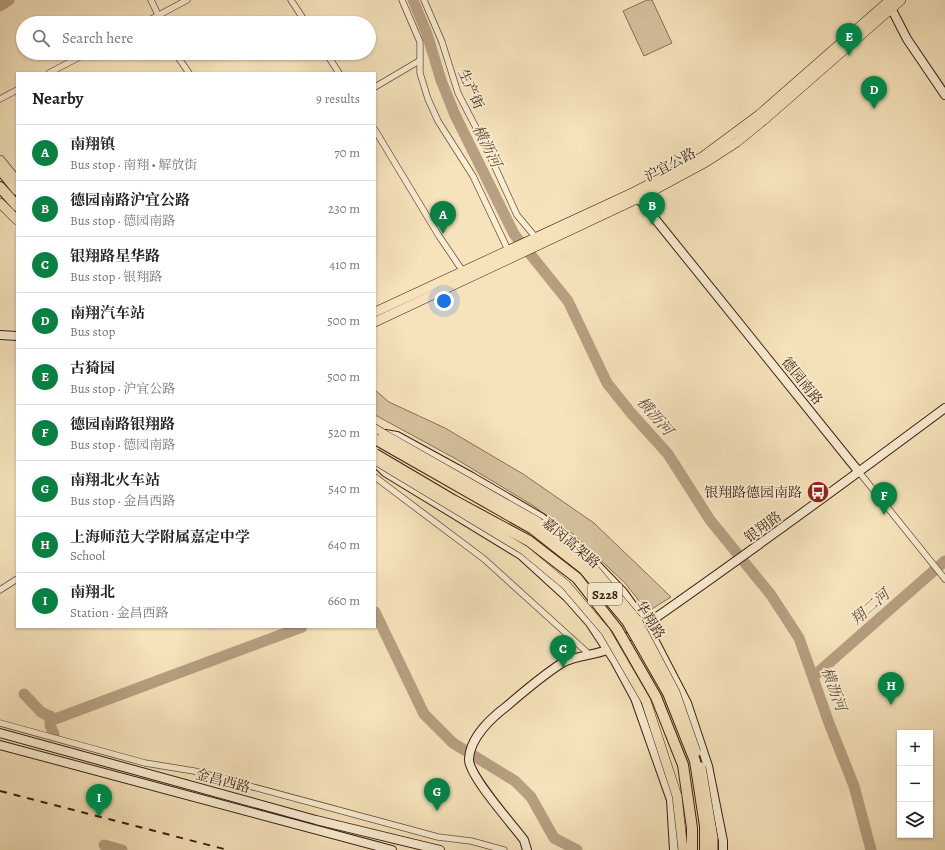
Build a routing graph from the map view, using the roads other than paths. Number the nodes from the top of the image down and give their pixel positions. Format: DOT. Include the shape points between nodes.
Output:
graph roads {
  1 [pos="151,0"];
  2 [pos="187,0"];
  3 [pos="291,0"];
  4 [pos="402,0"];
  5 [pos="424,0"];
  6 [pos="901,0"];
  7 [pos="889,3"];
  8 [pos="159,15"];
  9 [pos="301,16"];
  10 [pos="74,60"];
  11 [pos="181,60"];
  12 [pos="331,60"];
  13 [pos="419,60"];
  14 [pos="51,72"];
  15 [pos="188,72"];
  16 [pos="338,72"];
  17 [pos="376,86"];
  18 [pos="16,91"];
  19 [pos="945,95"];
  20 [pos="0,99"];
  21 [pos="376,132"];
  22 [pos="0,160"];
  23 [pos="0,169"];
  24 [pos="16,180"];
  25 [pos="0,187"];
  26 [pos="16,189"];
  27 [pos="636,195"];
  28 [pos="0,203"];
  29 [pos="16,205"];
  30 [pos="16,219"];
  31 [pos="535,242"];
  32 [pos="514,251"];
  33 [pos="465,275"];
  34 [pos="376,312"];
  35 [pos="376,321"];
  36 [pos="0,335"];
  37 [pos="16,336"];
  38 [pos="945,408"];
  39 [pos="378,434"];
  40 [pos="376,455"];
  41 [pos="376,462"];
  42 [pos="376,462"];
  43 [pos="859,472"];
  44 [pos="376,478"];
  45 [pos="945,579"];
  46 [pos="16,580"];
  47 [pos="0,590"];
  48 [pos="646,624"];
  49 [pos="608,650"];
  50 [pos="589,654"];
  51 [pos="0,723"];
  52 [pos="0,733"];
  53 [pos="0,745"];
  54 [pos="392,850"];
  55 [pos="440,850"];
  56 [pos="504,850"];
  57 [pos="527,850"];
  58 [pos="674,850"];
  59 [pos="683,850"];
  60 [pos="692,850"];
  61 [pos="705,850"];
  62 [pos="713,850"];
  63 [pos="723,850"];
  1 -- 8 [label="street"];
  2 -- 8 [label="street"];
  3 -- 9 [label="street"];
  4 -- 13 [label="street" via="420,42"];
  5 -- 31 [label="street, 生产街" via="442,42 458,93 517,215"];
  6 -- 7 [label="main road, 沪宜公路"];
  7 -- 19 [label="main road" via="906,39"];
  7 -- 27 [label="main road, 沪宜公路" via="737,142 706,162"];
  10 -- 14 [label="street"];
  11 -- 15 [label="street"];
  12 -- 16 [label="street"];
  13 -- 17 [label="street"];
  13 -- 32 [label="street" via="422,80 433,110"];
  18 -- 20 [label="street"];
  21 -- 33 [label="street"];
  22 -- 24 [label="main road"];
  23 -- 26 [label="highway"];
  25 -- 29 [label="highway"];
  27 -- 31 [label="main road, 沪宜公路"];
  27 -- 43 [label="main road, 德园南路"];
  28 -- 30 [label="main road"];
  31 -- 32 [label="main road, 沪宜公路"];
  32 -- 33 [label="main road, 沪宜公路"];
  33 -- 34 [label="main road, 沪宜公路"];
  33 -- 35 [label="main road, 沪宜公路"];
  36 -- 37 [label="main road"];
  38 -- 43 [label="main road, 银翔路"];
  39 -- 48 [label="main road" via="397,436 472,476 542,518 592,560 623,592"];
  39 -- 61 [label="highway, 嘉闵高架路 / S228, bridge" via="533,529 584,569 627,620 668,693 695,761 705,826"];
  39 -- 62 [label="main road, 华翔路, bridge" via="538,522 590,564 637,620 675,692 700,762 714,838"];
  40 -- 60 [label="highway, 嘉闵高架路 / S228, bridge" via="529,541 577,578 617,629 656,697 683,765 692,828"];
  41 -- 49 [label="main road" via="385,472 521,555 590,622"];
  42 -- 59 [label="main road, bridge" via="524,550 566,585 606,632 646,701 677,796"];
  43 -- 45 [label="street, 德园南路"];
  43 -- 48 [label="main road, 银翔路" via="732,566"];
  44 -- 50 [label="street" via="484,559"];
  46 -- 47 [label="street"];
  48 -- 49 [label="main road, 银翔路"];
  48 -- 63 [label="main road" via="687,703 708,766"];
  49 -- 50 [label="main road, 银翔路"];
  49 -- 58 [label="main road" via="635,698 663,778 670,800"];
  50 -- 57 [label="main road, 银翔路" via="563,663 506,706 485,725 469,758 470,766 477,778 524,840"];
  51 -- 56 [label="street" via="145,763 194,771 438,837 471,841"];
  52 -- 55 [label="main road, 金昌西路" via="316,820"];
  53 -- 54 [label="main road, 金昌西路"];
}
